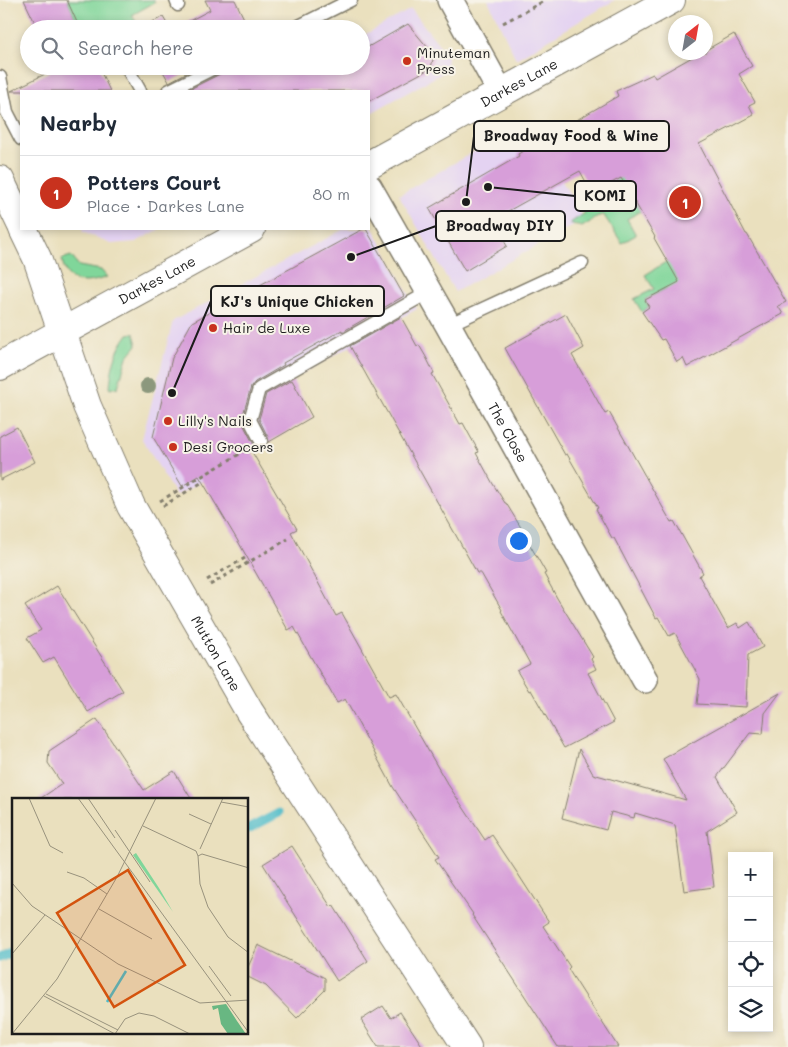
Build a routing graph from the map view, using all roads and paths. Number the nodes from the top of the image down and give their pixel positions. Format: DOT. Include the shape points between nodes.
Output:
graph roads {
  1 [pos="351,0"];
  2 [pos="450,0"];
  3 [pos="670,0"];
  4 [pos="544,1"];
  5 [pos="312,20"];
  6 [pos="503,23"];
  7 [pos="131,75"];
  8 [pos="200,75"];
  9 [pos="0,77"];
  10 [pos="139,90"];
  11 [pos="170,90"];
  12 [pos="501,93"];
  13 [pos="3,114"];
  14 [pos="20,138"];
  15 [pos="370,164"];
  16 [pos="0,180"];
  17 [pos="370,189"];
  18 [pos="20,218"];
  19 [pos="25,230"];
  20 [pos="249,230"];
  21 [pos="582,262"];
  22 [pos="429,292"];
  23 [pos="448,325"];
  24 [pos="62,333"];
  25 [pos="0,366"];
  26 [pos="261,441"];
  27 [pos="201,483"];
  28 [pos="160,502"];
  29 [pos="162,506"];
  30 [pos="288,538"];
  31 [pos="245,558"];
  32 [pos="207,580"];
  33 [pos="210,585"];
  34 [pos="645,680"];
  35 [pos="467,1047"];
  1 -- 5 [label="lane"];
  2 -- 12 [label="street"];
  3 -- 12 [label="main road, Darkes Lane"];
  4 -- 6 [label="path"];
  7 -- 10 [label="lane"];
  8 -- 11 [label="lane"];
  9 -- 13 [label="lane"];
  12 -- 15 [label="main road, Darkes Lane"];
  13 -- 14 [label="lane"];
  16 -- 18 [label="main road, Mutton Lane"];
  17 -- 22 [label="street, The Close"];
  19 -- 24 [label="main road, Mutton Lane"];
  20 -- 24 [label="main road, Darkes Lane"];
  21 -- 23 [label="lane"];
  22 -- 23 [label="street, The Close"];
  22 -- 26 [label="lane" via="259,388 250,420"];
  23 -- 34 [label="street, The Close"];
  24 -- 25 [label="main road, Darkes Lane"];
  24 -- 35 [label="main road, Mutton Lane" via="94,422 147,535 249,711"];
  26 -- 28 [label="path"];
  27 -- 29 [label="path"];
  30 -- 33 [label="path"];
  31 -- 32 [label="path"];
}
